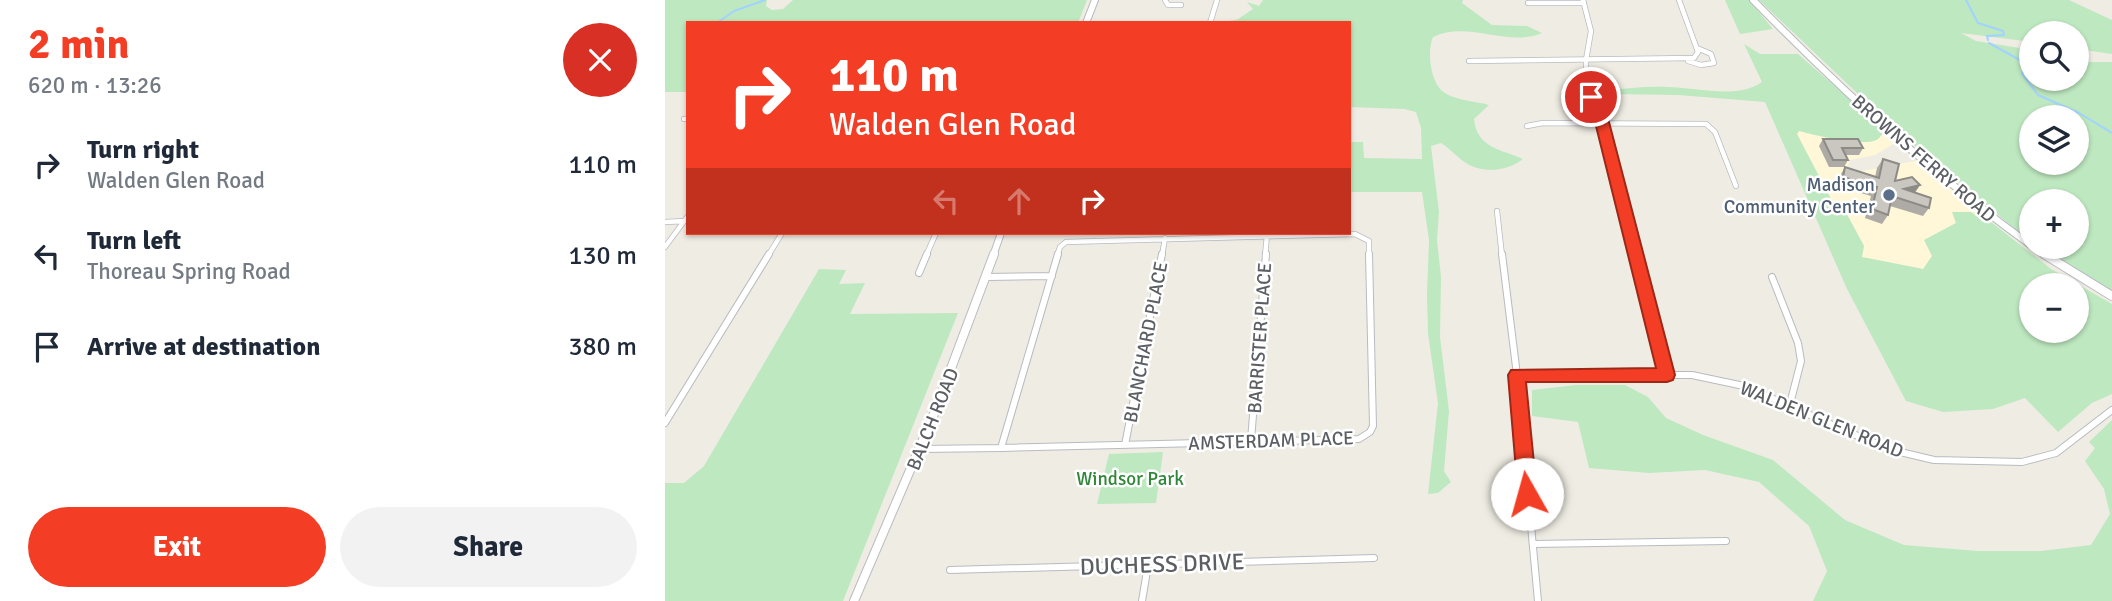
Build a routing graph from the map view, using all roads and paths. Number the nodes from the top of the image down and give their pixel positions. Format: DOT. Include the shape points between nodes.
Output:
graph roads {
  1 [pos="1095,0"];
  2 [pos="1165,0"];
  3 [pos="1217,0"];
  4 [pos="1679,0"];
  5 [pos="1752,0"];
  6 [pos="1584,1"];
  7 [pos="1528,3"];
  8 [pos="1181,5"];
  9 [pos="1087,21"];
  10 [pos="1211,21"];
  11 [pos="1697,48"];
  12 [pos="1586,60"];
  13 [pos="1685,60"];
  14 [pos="1469,61"];
  15 [pos="1602,122"];
  16 [pos="1527,127"];
  17 [pos="1736,186"];
  18 [pos="1497,211"];
  19 [pos="686,220"];
  20 [pos="665,222"];
  21 [pos="1351,234"];
  22 [pos="781,235"];
  23 [pos="935,235"];
  24 [pos="1000,235"];
  25 [pos="1310,235"];
  26 [pos="1266,236"];
  27 [pos="1165,238"];
  28 [pos="665,247"];
  29 [pos="919,273"];
  30 [pos="1052,276"];
  31 [pos="987,277"];
  32 [pos="1772,277"];
  33 [pos="2112,296"];
  34 [pos="1517,375"];
  35 [pos="1667,375"];
  36 [pos="1790,404"];
  37 [pos="2112,410"];
  38 [pos="665,423"];
  39 [pos="1251,440"];
  40 [pos="1125,445"];
  41 [pos="1001,448"];
  42 [pos="920,449"];
  43 [pos="1727,541"];
  44 [pos="1533,544"];
  45 [pos="1374,558"];
  46 [pos="1148,565"];
  47 [pos="950,570"];
  48 [pos="854,601"];
  49 [pos="1143,601"];
  50 [pos="1538,601"];
  1 -- 9 [label="street"];
  2 -- 8 [label="street" via="1168,5"];
  3 -- 10 [label="street"];
  4 -- 11 [label="street"];
  5 -- 33 [label="street, BROWNS FERRY ROAD" via="1861,106 1999,222 2073,275"];
  6 -- 7 [label="street"];
  6 -- 12 [label="street" via="1591,31"];
  11 -- 13 [label="street" via="1698,56"];
  11 -- 13 [label="street" via="1711,54 1714,63"];
  12 -- 13 [label="street"];
  12 -- 14 [label="street"];
  12 -- 15 [label="street" via="1586,86"];
  15 -- 16 [label="street"];
  15 -- 17 [label="street" via="1706,124 1715,132"];
  15 -- 35 [label="street"];
  18 -- 34 [label="street"];
  19 -- 20 [label="street"];
  19 -- 28 [label="street"];
  21 -- 39 [label="street, AMSTERDAM PLACE" via="1369,241 1373,426 1359,439"];
  22 -- 38 [label="street"];
  23 -- 29 [label="street"];
  24 -- 31 [label="street, BALCH ROAD"];
  25 -- 26 [label="street, AMSTERDAM PLACE"];
  26 -- 27 [label="street, AMSTERDAM PLACE"];
  26 -- 39 [label="street, BARRISTER PLACE"];
  27 -- 30 [label="street, AMSTERDAM PLACE" via="1069,241 1060,247"];
  27 -- 40 [label="street, BLANCHARD PLACE"];
  30 -- 31 [label="street"];
  30 -- 41 [label="street, AMSTERDAM PLACE"];
  31 -- 42 [label="street, BALCH ROAD"];
  32 -- 36 [label="street" via="1801,361"];
  34 -- 35 [label="street, WALDEN GLEN ROAD"];
  34 -- 44 [label="street"];
  35 -- 36 [label="street, WALDEN GLEN ROAD" via="1716,379"];
  36 -- 37 [label="street, WALDEN GLEN ROAD" via="1896,452 1975,462 2022,462 2056,453"];
  39 -- 40 [label="street, AMSTERDAM PLACE"];
  40 -- 41 [label="street, AMSTERDAM PLACE"];
  41 -- 42 [label="street, AMSTERDAM PLACE"];
  42 -- 48 [label="street, BALCH ROAD"];
  43 -- 44 [label="street"];
  44 -- 50 [label="street"];
  45 -- 46 [label="street, DUCHESS DRIVE"];
  46 -- 47 [label="street, DUCHESS DRIVE"];
  46 -- 49 [label="street"];
}
